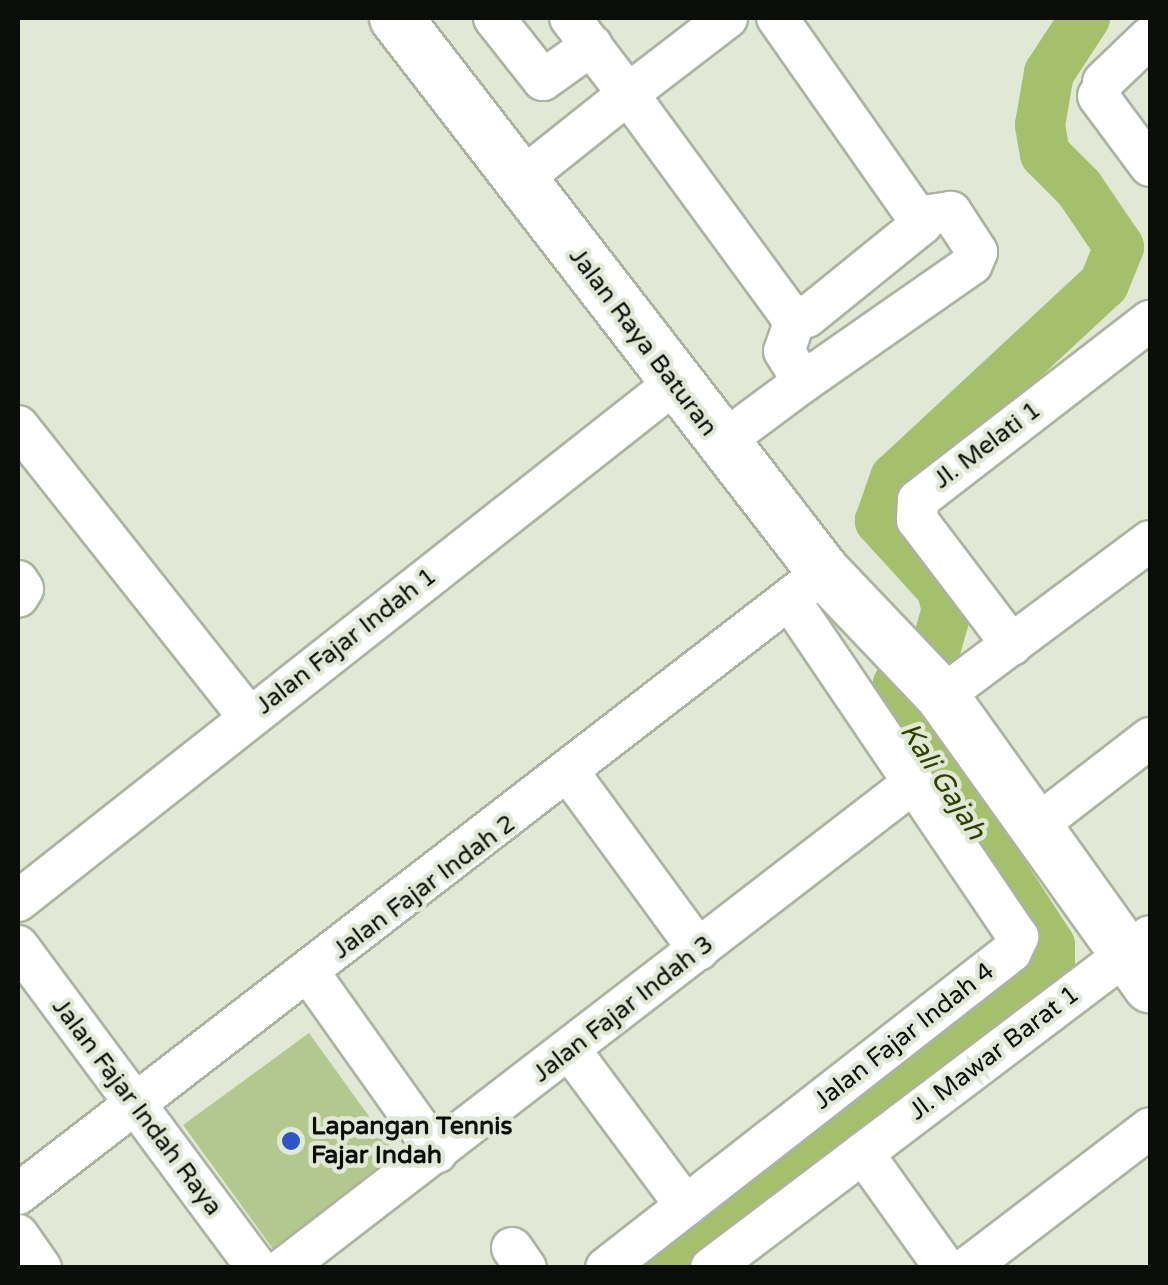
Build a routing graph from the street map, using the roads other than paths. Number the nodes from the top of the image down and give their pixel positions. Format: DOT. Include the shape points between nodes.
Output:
graph roads {
  1 [pos="396,18"];
  2 [pos="494,18"];
  3 [pos="727,18"];
  4 [pos="777,18"];
  5 [pos="581,31"];
  6 [pos="1150,37"];
  7 [pos="628,94"];
  8 [pos="1150,166"];
  9 [pos="519,180"];
  10 [pos="922,216"];
  11 [pos="796,317"];
  12 [pos="1150,321"];
  13 [pos="803,382"];
  14 [pos="675,383"];
  15 [pos="18,426"];
  16 [pos="721,443"];
  17 [pos="1150,542"];
  18 [pos="18,581"];
  19 [pos="808,587"];
  20 [pos="18,597"];
  21 [pos="1012,645"];
  22 [pos="926,677"];
  23 [pos="248,718"];
  24 [pos="1150,738"];
  25 [pos="570,774"];
  26 [pos="912,784"];
  27 [pos="1036,826"];
  28 [pos="18,901"];
  29 [pos="18,946"];
  30 [pos="699,950"];
  31 [pos="1142,958"];
  32 [pos="310,974"];
  33 [pos="570,1050"];
  34 [pos="135,1106"];
  35 [pos="1150,1128"];
  36 [pos="437,1152"];
  37 [pos="862,1153"];
  38 [pos="18,1194"];
  39 [pos="686,1206"];
  40 [pos="18,1235"];
  41 [pos="734,1261"];
  42 [pos="41,1268"];
  43 [pos="257,1268"];
  44 [pos="284,1268"];
  45 [pos="606,1268"];
  46 [pos="944,1268"];
  47 [pos="967,1268"];
  1 -- 9 [label="main road, Jalan Raya Baturan"];
  2 -- 5 [label="street" via="543,80"];
  3 -- 7 [label="street"];
  4 -- 10 [label="street"];
  5 -- 7 [label="street"];
  6 -- 8 [label="street" via="1100,89"];
  7 -- 9 [label="street"];
  7 -- 11 [label="street"];
  9 -- 14 [label="main road, Jalan Raya Baturan"];
  10 -- 11 [label="street" via="918,232 807,317"];
  10 -- 13 [label="street" via="951,212 976,258"];
  11 -- 13 [label="street" via="784,351"];
  12 -- 21 [label="street, Jl. Melati 1" via="918,500 917,520"];
  13 -- 16 [label="street"];
  14 -- 16 [label="main road, Jalan Raya Baturan"];
  14 -- 23 [label="street, Jalan Fajar Indah 1"];
  15 -- 23 [label="street"];
  16 -- 19 [label="main road, Jalan Raya Baturan"];
  17 -- 21 [label="street"];
  18 -- 20 [label="street" via="24,588"];
  19 -- 22 [label="main road, Jalan Raya Baturan"];
  19 -- 25 [label="street, Jalan Fajar Indah 2"];
  19 -- 26 [label="street, Jalan Fajar Indah 4"];
  21 -- 22 [label="street"];
  22 -- 27 [label="main road, Jalan Raya Baturan"];
  23 -- 28 [label="street, Jalan Fajar Indah 1"];
  24 -- 27 [label="street"];
  25 -- 30 [label="street"];
  25 -- 32 [label="street, Jalan Fajar Indah 2"];
  26 -- 30 [label="street, Jalan Fajar Indah 3"];
  26 -- 39 [label="street, Jalan Fajar Indah 4" via="1018,937 1011,952"];
  27 -- 31 [label="main road, Jalan Raya Baturan"];
  29 -- 34 [label="street, Jalan Fajar Indah Raya"];
  30 -- 33 [label="street, Jalan Fajar Indah 3"];
  31 -- 37 [label="street, Jl. Mawar Barat 1"];
  32 -- 34 [label="street, Jalan Fajar Indah 2"];
  32 -- 36 [label="street"];
  33 -- 36 [label="street, Jalan Fajar Indah 3"];
  33 -- 39 [label="street"];
  34 -- 38 [label="street, Jalan Fajar Indah 2"];
  34 -- 43 [label="street, Jalan Fajar Indah Raya"];
  35 -- 47 [label="street"];
  36 -- 44 [label="street, Jalan Fajar Indah 3"];
  37 -- 41 [label="street, Jl. Mawar Barat 1"];
  37 -- 46 [label="street"];
  39 -- 45 [label="street, Jalan Fajar Indah 4"];
  40 -- 42 [label="street"];
}
